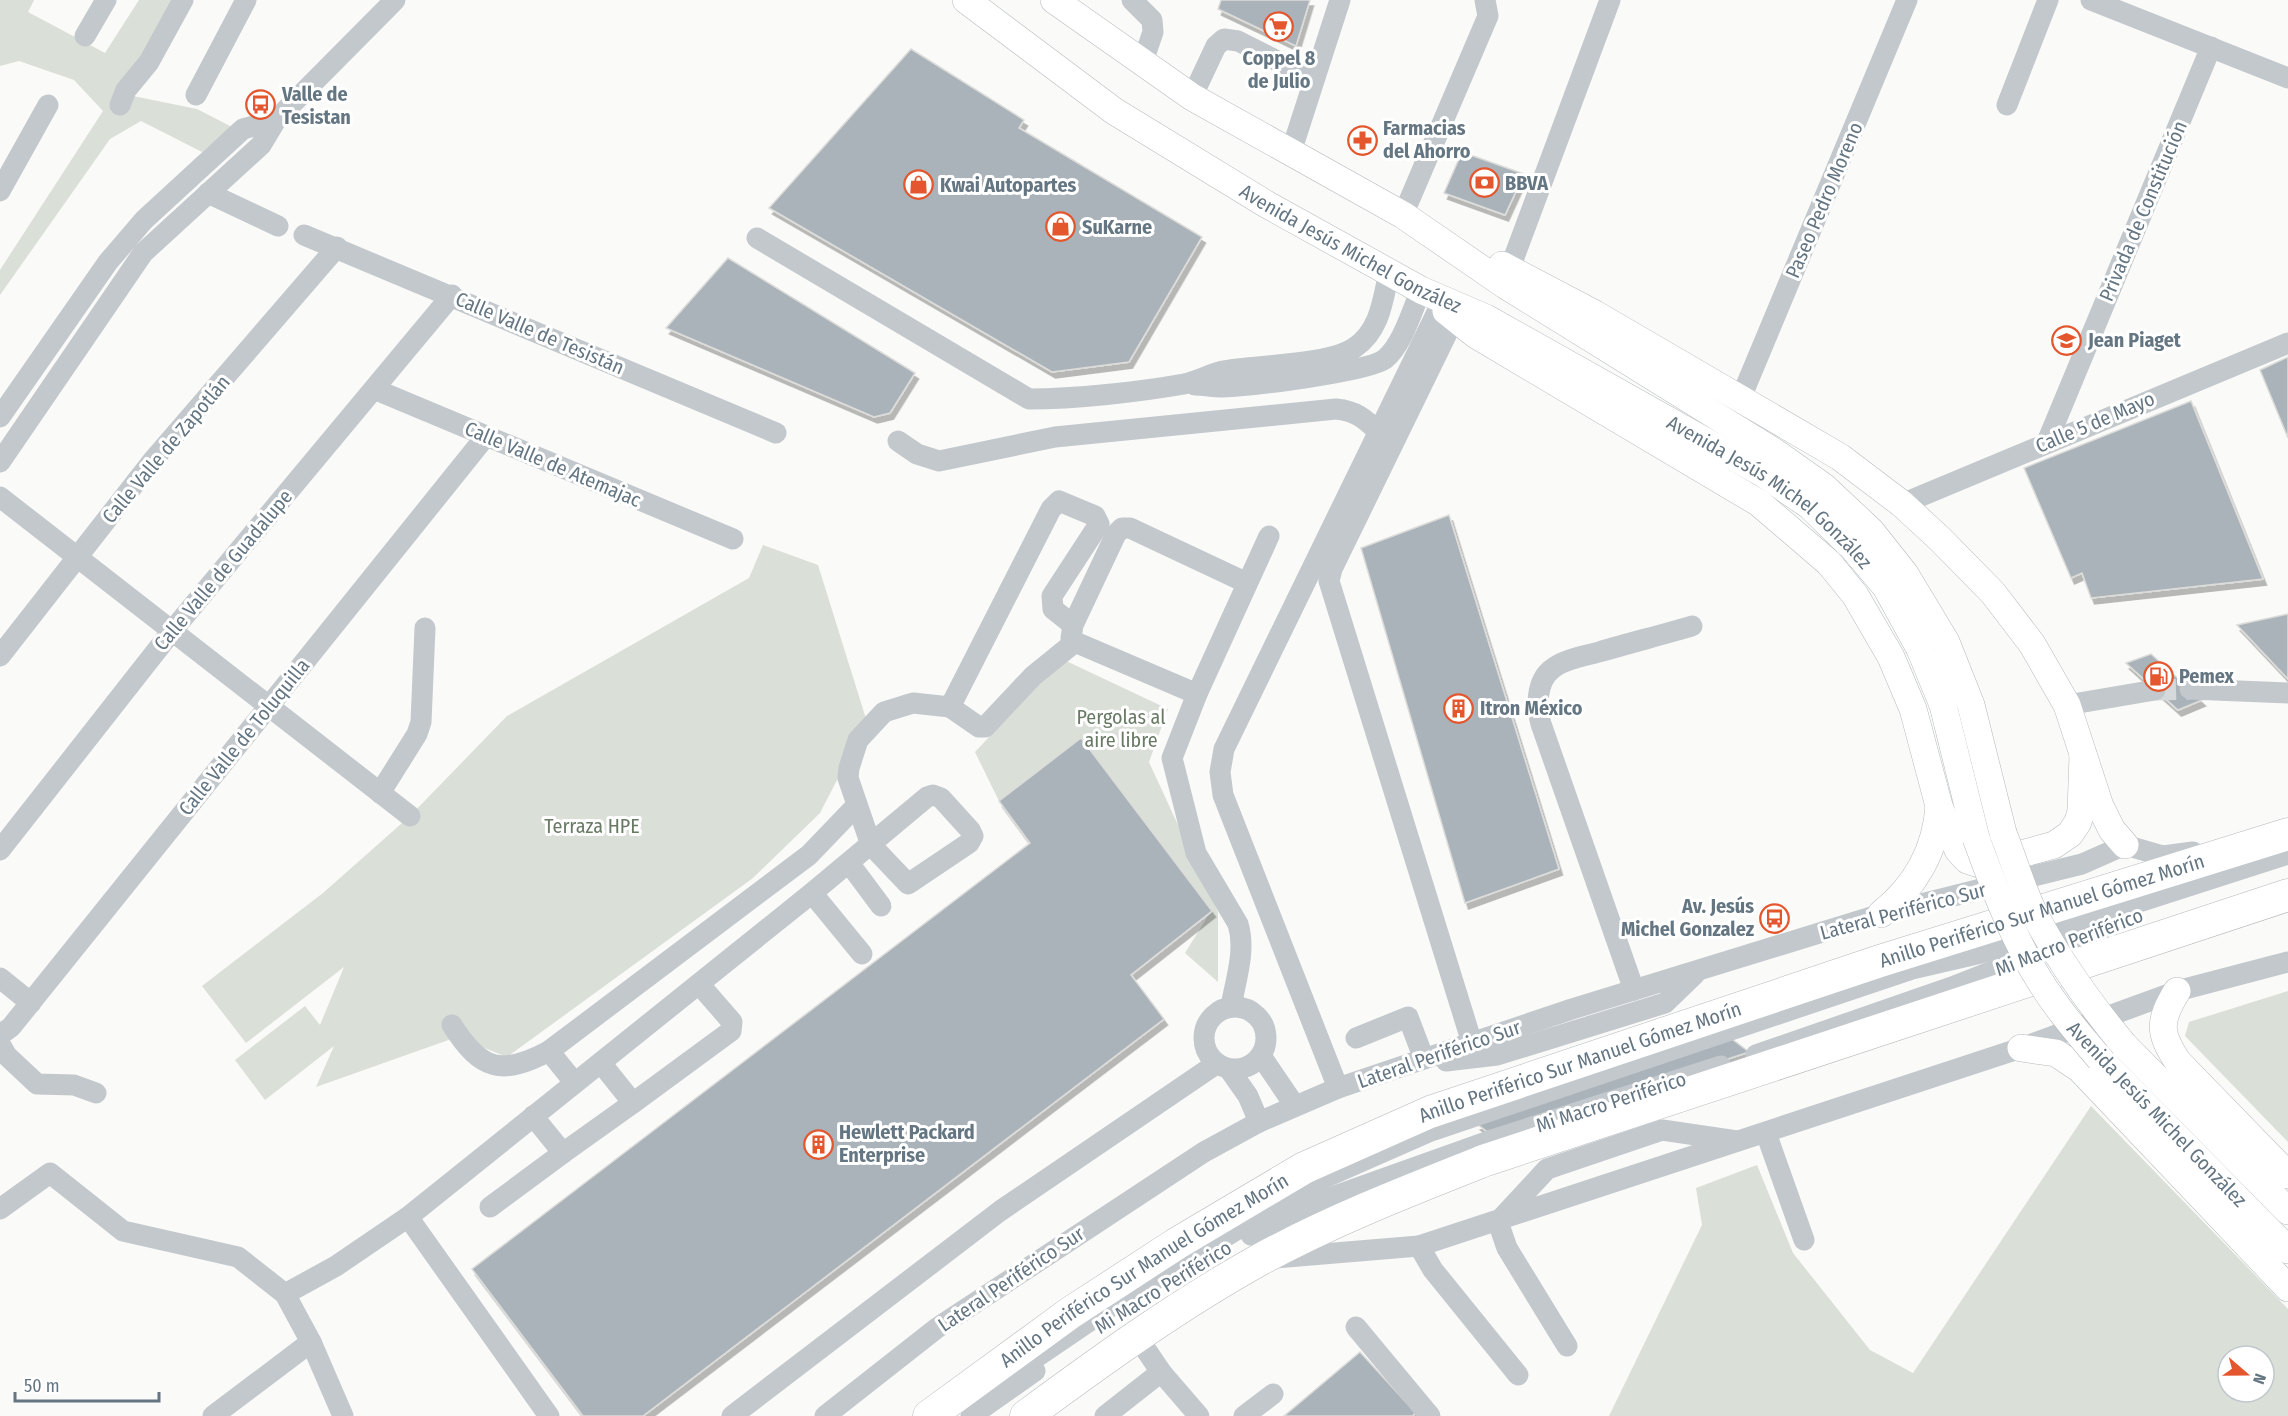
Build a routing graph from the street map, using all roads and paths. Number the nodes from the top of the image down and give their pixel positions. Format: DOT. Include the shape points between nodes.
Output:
graph roads {
  1 [pos="106,0"];
  2 [pos="183,0"];
  3 [pos="246,0"];
  4 [pos="394,0"];
  5 [pos="966,0"];
  6 [pos="1132,0"];
  7 [pos="1340,0"];
  8 [pos="1485,0"];
  9 [pos="1610,0"];
  10 [pos="1907,0"];
  11 [pos="2048,0"];
  12 [pos="2091,0"];
  13 [pos="1060,3"];
  14 [pos="86,36"];
  15 [pos="2211,47"];
  16 [pos="1142,64"];
  17 [pos="2288,78"];
  18 [pos="1313,79"];
  19 [pos="196,94"];
  20 [pos="1192,97"];
  21 [pos="48,105"];
  22 [pos="120,105"];
  23 [pos="2007,105"];
  24 [pos="276,120"];
  25 [pos="1291,152"];
  26 [pos="0,191"];
  27 [pos="208,193"];
  28 [pos="1402,215"];
  29 [pos="278,226"];
  30 [pos="304,235"];
  31 [pos="757,238"];
  32 [pos="1446,242"];
  33 [pos="337,247"];
  34 [pos="1510,268"];
  35 [pos="1389,272"];
  36 [pos="452,295"];
  37 [pos="1438,305"];
  38 [pos="2288,343"];
  39 [pos="1185,384"];
  40 [pos="374,389"];
  41 [pos="1740,400"];
  42 [pos="1,414"];
  43 [pos="776,433"];
  44 [pos="1380,433"];
  45 [pos="486,435"];
  46 [pos="898,441"];
  47 [pos="2047,442"];
  48 [pos="0,462"];
  49 [pos="0,497"];
  50 [pos="1902,504"];
  51 [pos="1269,536"];
  52 [pos="733,539"];
  53 [pos="78,558"];
  54 [pos="1247,583"];
  55 [pos="1692,626"];
  56 [pos="425,628"];
  57 [pos="172,631"];
  58 [pos="1074,633"];
  59 [pos="0,656"];
  60 [pos="2190,689"];
  61 [pos="2155,690"];
  62 [pos="2288,693"];
  63 [pos="1197,694"];
  64 [pos="2067,705"];
  65 [pos="268,706"];
  66 [pos="950,707"];
  67 [pos="2083,755"];
  68 [pos="380,793"];
  69 [pos="857,804"];
  70 [pos="1939,806"];
  71 [pos="410,816"];
  72 [pos="2288,834"];
  73 [pos="872,844"];
  74 [pos="2125,845"];
  75 [pos="2256,845"];
  76 [pos="0,850"];
  77 [pos="2288,854"];
  78 [pos="849,863"];
  79 [pos="2288,866"];
  80 [pos="812,893"];
  81 [pos="2288,895"];
  82 [pos="880,906"];
  83 [pos="1881,914"];
  84 [pos="862,954"];
  85 [pos="2288,962"];
  86 [pos="1700,970"];
  87 [pos="0,978"];
  88 [pos="699,984"];
  89 [pos="1634,990"];
  90 [pos="2177,991"];
  91 [pos="31,1003"];
  92 [pos="1231,1006"];
  93 [pos="452,1025"];
  94 [pos="0,1035"];
  95 [pos="1356,1038"];
  96 [pos="1472,1043"];
  97 [pos="0,1044"];
  98 [pos="2021,1048"];
  99 [pos="549,1051"];
  100 [pos="1261,1056"];
  101 [pos="1424,1059"];
  102 [pos="601,1063"];
  103 [pos="1223,1066"];
  104 [pos="1401,1067"];
  105 [pos="574,1082"];
  106 [pos="1338,1088"];
  107 [pos="96,1094"];
  108 [pos="633,1102"];
  109 [pos="1295,1106"];
  110 [pos="533,1116"];
  111 [pos="1259,1122"];
  112 [pos="1766,1133"];
  113 [pos="1741,1141"];
  114 [pos="563,1153"];
  115 [pos="2288,1175"];
  116 [pos="490,1207"];
  117 [pos="0,1209"];
  118 [pos="2288,1211"];
  119 [pos="408,1217"];
  120 [pos="1498,1222"];
  121 [pos="1804,1240"];
  122 [pos="1419,1246"];
  123 [pos="2288,1250"];
  124 [pos="1262,1259"];
  125 [pos="2288,1288"];
  126 [pos="285,1294"];
  127 [pos="1356,1327"];
  128 [pos="1136,1335"];
  129 [pos="311,1342"];
  130 [pos="1567,1346"];
  131 [pos="1161,1372"];
  132 [pos="1518,1375"];
  133 [pos="1273,1394"];
  134 [pos="1116,1413"];
  135 [pos="213,1416"];
  136 [pos="343,1416"];
  137 [pos="549,1416"];
  138 [pos="732,1416"];
  139 [pos="825,1416"];
  140 [pos="929,1416"];
  141 [pos="952,1416"];
  142 [pos="971,1416"];
  143 [pos="1026,1416"];
  144 [pos="1199,1416"];
  145 [pos="1244,1416"];
  146 [pos="1430,1416"];
  1 -- 14 [label="street"];
  2 -- 22 [label="street"];
  3 -- 19 [label="street"];
  4 -- 24 [label="street"];
  5 -- 35 [label="main road, Avenida Jesús Michel González" via="1114,111 1266,204"];
  6 -- 16 [label="street" via="1152,20 1153,32"];
  7 -- 18 [label="street"];
  8 -- 28 [label="street" via="1488,16"];
  9 -- 34 [label="street"];
  10 -- 41 [label="street, Paseo Pedro Moreno"];
  11 -- 23 [label="street"];
  12 -- 15 [label="street"];
  13 -- 16 [label="main road, Avenida Jesús Michel González"];
  15 -- 17 [label="street"];
  15 -- 47 [label="street, Privada de Constitución"];
  16 -- 20 [label="main road, Avenida Jesús Michel González"];
  18 -- 20 [label="street" via="1238,41 1224,39 1216,46"];
  18 -- 25 [label="street"];
  20 -- 25 [label="main road, Avenida Jesús Michel González"];
  21 -- 26 [label="street"];
  24 -- 27 [label="street" via="261,145"];
  24 -- 42 [label="street" via="243,129 144,220 95,281"];
  25 -- 28 [label="main road, Avenida Jesús Michel González"];
  27 -- 29 [label="street"];
  27 -- 48 [label="street" via="143,253"];
  28 -- 32 [label="main road, Avenida Jesús Michel González"];
  30 -- 33 [label="street, Calle Valle de Tesistán"];
  31 -- 39 [label="street" via="1029,399"];
  32 -- 34 [label="main road"];
  32 -- 118 [label="main road, Avenida Jesús Michel González, bridge" via="1505,285 1776,453 1824,487 1871,531 1905,574 1946,642 1971,705 2003,833 2032,909 2061,960 2124,1045"];
  33 -- 36 [label="street, Calle Valle de Tesistán"];
  33 -- 53 [label="street, Calle Valle de Zapotlán" via="154,459"];
  34 -- 41 [label="main road"];
  35 -- 37 [label="main road, Avenida Jesús Michel González"];
  35 -- 39 [label="street" via="1373,330 1353,349 1313,360 1222,371"];
  36 -- 40 [label="street, Calle Valle de Guadalupe"];
  36 -- 43 [label="street, Calle Valle de Tesistán"];
  37 -- 39 [label="street" via="1385,358 1374,364 1309,377 1221,387"];
  37 -- 44 [label="street"];
  37 -- 70 [label="main road" via="1476,335 1759,503 1829,563 1855,595 1891,657 1914,709"];
  37 -- 96 [label="street" via="1329,581"];
  37 -- 123 [label="main road, Avenida Jesús Michel González, bridge" via="1486,318 1762,473 1810,506 1853,548 1886,587 1920,649 1943,705 1976,838 2002,910 2031,967 2065,1018 2100,1059"];
  38 -- 47 [label="street, Calle 5 de Mayo"];
  40 -- 45 [label="street, Calle Valle de Atemajac"];
  40 -- 57 [label="street, Calle Valle de Guadalupe"];
  41 -- 50 [label="main road" via="1840,457"];
  44 -- 46 [label="street" via="1362,415 1335,409 1055,437 939,461 917,454"];
  44 -- 106 [label="street" via="1224,749 1220,772 1223,795"];
  45 -- 52 [label="street, Calle Valle de Atemajac"];
  45 -- 65 [label="street, Calle Valle de Toluquilla"];
  47 -- 50 [label="street, Calle 5 de Mayo"];
  49 -- 53 [label="street"];
  50 -- 64 [label="main road" via="1993,593 2032,644"];
  51 -- 54 [label="street"];
  53 -- 57 [label="street"];
  53 -- 59 [label="street, Calle Valle de Zapotlán"];
  54 -- 58 [label="street" via="1130,528 1122,528"];
  54 -- 63 [label="street"];
  55 -- 89 [label="street" via="1552,669 1543,679 1537,711"];
  56 -- 68 [label="street" via="417,734"];
  57 -- 65 [label="street"];
  57 -- 76 [label="street, Calle Valle de Guadalupe"];
  58 -- 63 [label="street"];
  58 -- 66 [label="street" via="985,727"];
  58 -- 66 [label="street" via="1053,609 1052,596 1100,524 1095,516 1059,501 1051,508"];
  60 -- 62 [label="street"];
  61 -- 64 [label="street"];
  63 -- 92 [label="street" via="1176,745 1173,765 1196,853 1241,934"];
  64 -- 67 [label="main road"];
  65 -- 68 [label="street"];
  65 -- 91 [label="street, Calle Valle de Toluquilla"];
  66 -- 69 [label="street" via="913,703 898,706 870,725 858,740 849,768 848,778"];
  67 -- 70 [label="main road" via="2078,822 2070,834 2054,845 1982,865 1967,860 1958,850"];
  67 -- 74 [label="main road" via="2100,806"];
  68 -- 71 [label="street"];
  69 -- 73 [label="street"];
  69 -- 99 [label="street" via="809,855"];
  70 -- 83 [label="main road" via="1937,827 1917,876 1900,899"];
  72 -- 75 [label="highway, Anillo Periférico Sur Manuel Gómez Morín"];
  73 -- 73 [label="street" via="933,795 941,798 973,836 969,843 910,885"];
  73 -- 78 [label="street"];
  74 -- 75 [label="street" via="2163,856"];
  74 -- 83 [label="street, Lateral Periférico Sur" via="2082,864"];
  75 -- 140 [label="highway, Anillo Periférico Sur Manuel Gómez Morín" via="1880,961 1430,1112 1304,1168 1176,1244 1070,1313"];
  77 -- 141 [label="street, Mi Macro Periférico" via="1981,953 1912,969 1431,1131 1315,1182 1113,1305"];
  78 -- 80 [label="street"];
  78 -- 82 [label="street"];
  79 -- 142 [label="street, Mi Macro Periférico" via="2132,916 1918,999 1324,1200 1229,1245 1116,1313"];
  80 -- 84 [label="street"];
  80 -- 88 [label="street"];
  81 -- 124 [label="highway" via="1486,1160 1384,1201"];
  83 -- 86 [label="street, Lateral Periférico Sur"];
  85 -- 90 [label="street"];
  86 -- 89 [label="street, Lateral Periférico Sur"];
  86 -- 104 [label="street" via="1665,1003 1497,1055"];
  87 -- 91 [label="street"];
  88 -- 102 [label="street"];
  88 -- 108 [label="street" via="732,1022 731,1031"];
  89 -- 96 [label="street, Lateral Periférico Sur"];
  90 -- 98 [label="street"];
  90 -- 115 [label="main road" via="2163,1015 2164,1041 2178,1062"];
  91 -- 94 [label="street, Calle Valle de Toluquilla"];
  92 -- 100 [label="street" via="1245,1007 1264,1024 1266,1041"];
  92 -- 103 [label="street" via="1216,1011 1204,1030 1204,1045"];
  93 -- 99 [label="street" via="465,1046 487,1062 506,1068 523,1065"];
  95 -- 101 [label="street" via="1408,1017"];
  96 -- 101 [label="street, Lateral Periférico Sur"];
  97 -- 107 [label="street" via="7,1056 37,1084 74,1085"];
  98 -- 112 [label="street"];
  98 -- 125 [label="main road" via="2056,1053 2080,1069"];
  99 -- 105 [label="street"];
  100 -- 103 [label="street" via="1248,1067"];
  100 -- 109 [label="street"];
  101 -- 104 [label="street, Lateral Periférico Sur"];
  102 -- 105 [label="street"];
  102 -- 108 [label="street"];
  103 -- 111 [label="street" via="1248,1096"];
  103 -- 138 [label="street" via="1000,1211"];
  104 -- 106 [label="street, Lateral Periférico Sur"];
  105 -- 110 [label="street"];
  106 -- 109 [label="street, Lateral Periférico Sur"];
  108 -- 114 [label="street"];
  109 -- 111 [label="street, Lateral Periférico Sur"];
  110 -- 114 [label="street"];
  110 -- 119 [label="street"];
  111 -- 139 [label="street, Lateral Periférico Sur" via="1204,1152 937,1328"];
  112 -- 113 [label="street"];
  112 -- 121 [label="street"];
  113 -- 120 [label="street"];
  113 -- 120 [label="street" via="1662,1130 1641,1137 1547,1169"];
  114 -- 116 [label="street"];
  117 -- 126 [label="street" via="50,1173 123,1231 238,1257"];
  119 -- 126 [label="street" via="336,1266"];
  119 -- 137 [label="street"];
  120 -- 122 [label="street"];
  120 -- 130 [label="street" via="1507,1248"];
  122 -- 124 [label="street"];
  122 -- 132 [label="street" via="1433,1270"];
  124 -- 128 [label="highway"];
  126 -- 129 [label="street"];
  127 -- 146 [label="street"];
  128 -- 131 [label="street"];
  128 -- 143 [label="highway"];
  129 -- 135 [label="street"];
  129 -- 136 [label="street"];
  131 -- 134 [label="street"];
  131 -- 144 [label="street"];
  133 -- 145 [label="street"];
}
